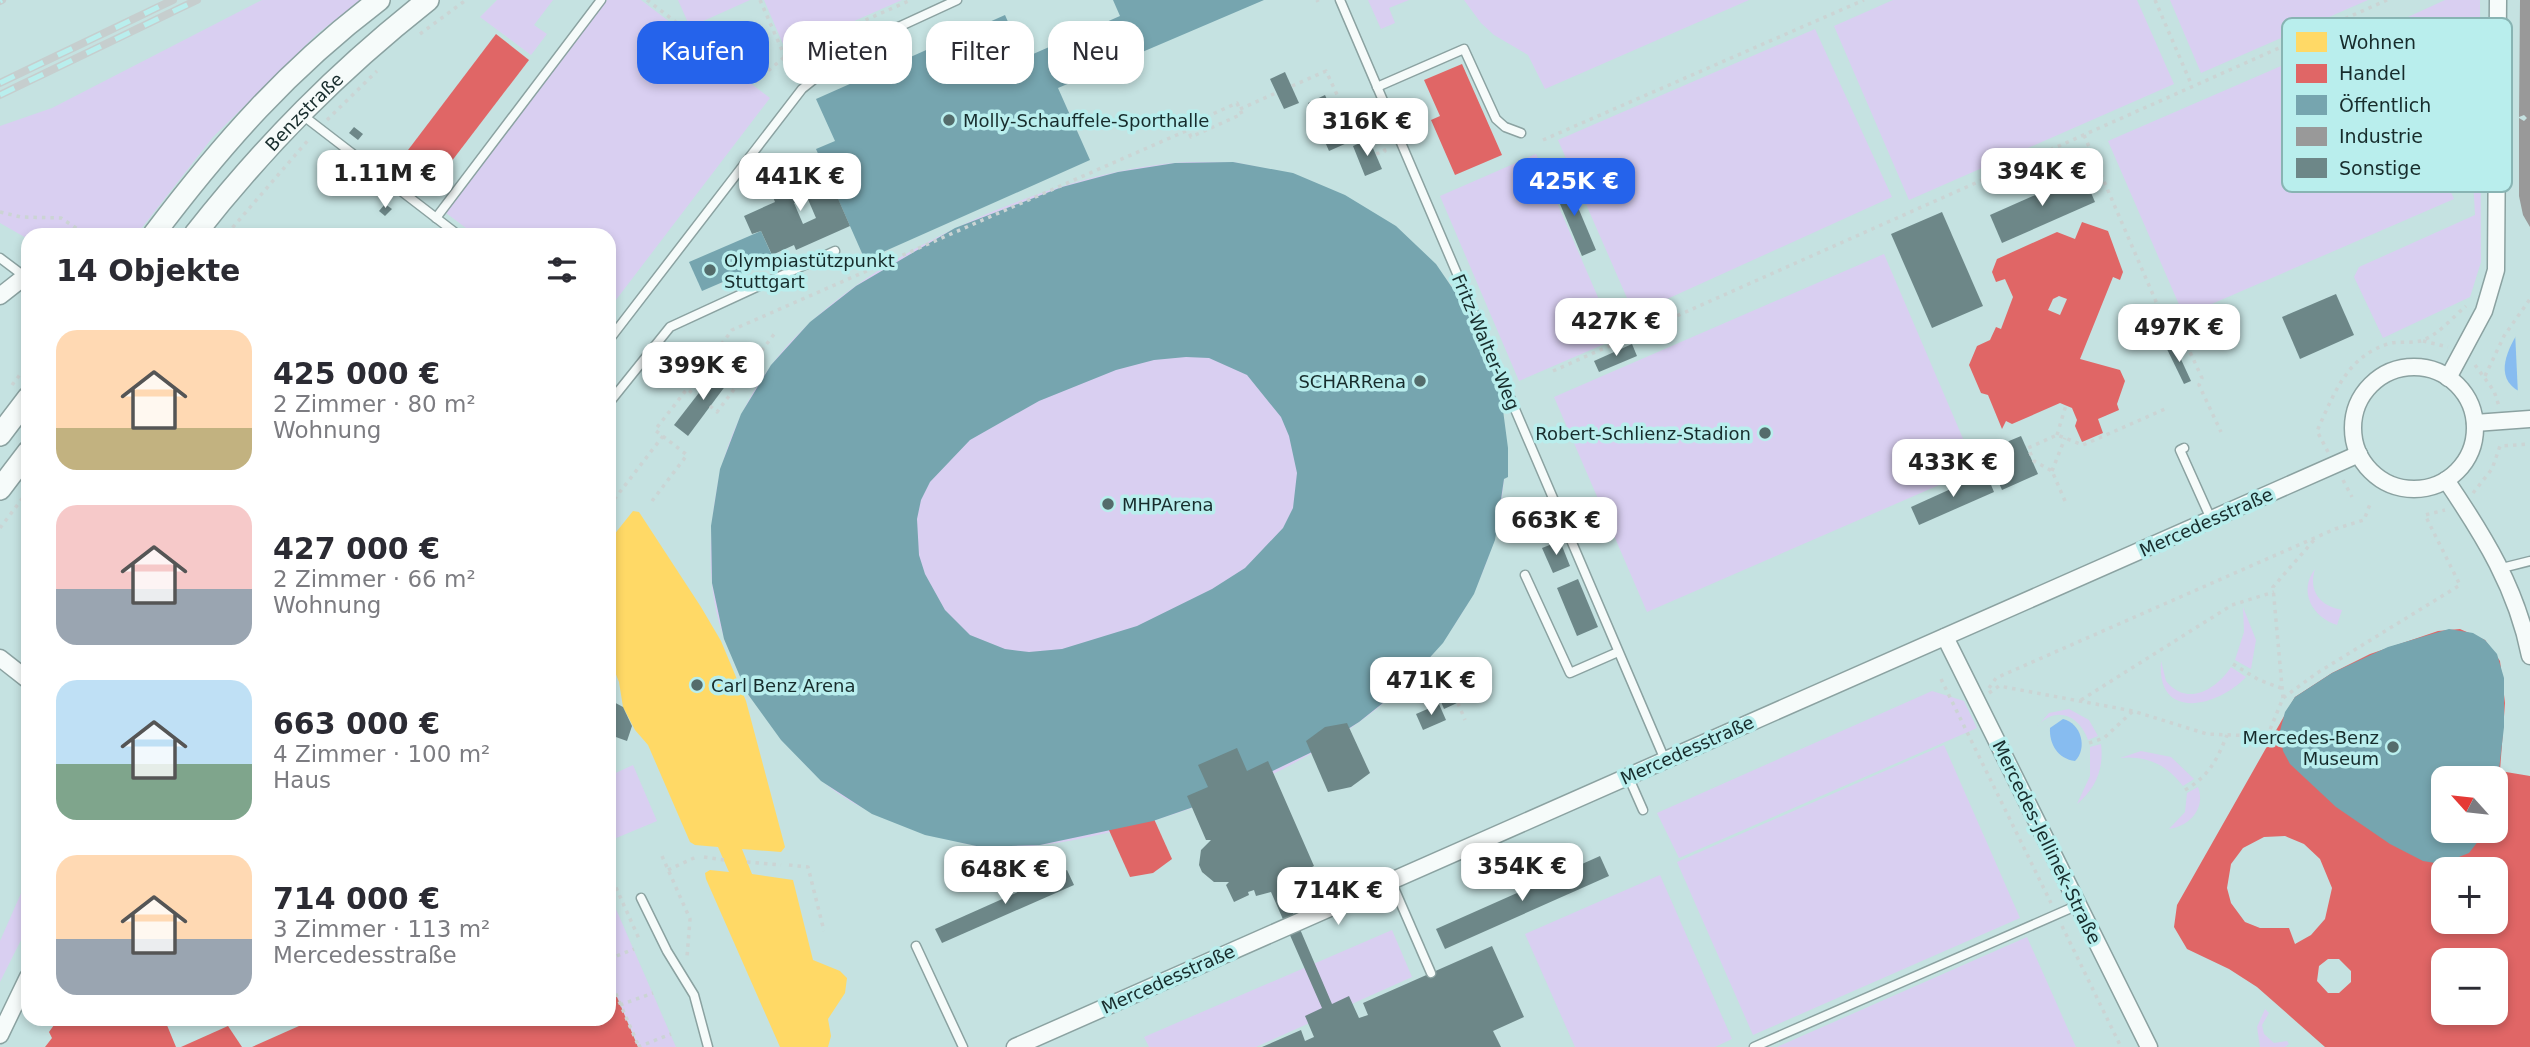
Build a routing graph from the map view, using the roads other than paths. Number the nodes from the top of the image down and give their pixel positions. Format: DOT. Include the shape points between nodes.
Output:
graph roads {
  1 [pos="379,0"];
  2 [pos="428,0"];
  3 [pos="601,0"];
  4 [pos="957,0"];
  5 [pos="1340,0"];
  6 [pos="2498,0"];
  7 [pos="2498,18"];
  8 [pos="1377,87"];
  9 [pos="299,112"];
  10 [pos="1521,133"];
  11 [pos="2497,192"];
  12 [pos="436,218"];
  13 [pos="158,228"];
  14 [pos="200,228"];
  15 [pos="449,228"];
  16 [pos="835,251"];
  17 [pos="0,258"];
  18 [pos="21,272"];
  19 [pos="21,279"];
  20 [pos="0,296"];
  21 [pos="616,331"];
  22 [pos="2448,378"];
  23 [pos="616,394"];
  24 [pos="21,407"];
  25 [pos="2530,419"];
  26 [pos="2474,423"];
  27 [pos="0,435"];
  28 [pos="2184,448"];
  29 [pos="2359,454"];
  30 [pos="21,461"];
  31 [pos="2446,480"];
  32 [pos="0,489"];
  33 [pos="2211,519"];
  34 [pos="2530,561"];
  35 [pos="2502,568"];
  36 [pos="1525,575"];
  37 [pos="1945,636"];
  38 [pos="1618,652"];
  39 [pos="2530,656"];
  40 [pos="0,658"];
  41 [pos="21,674"];
  42 [pos="1665,760"];
  43 [pos="1628,776"];
  44 [pos="1643,810"];
  45 [pos="1391,881"];
  46 [pos="641,898"];
  47 [pos="2078,905"];
  48 [pos="916,946"];
  49 [pos="1431,973"];
  50 [pos="21,992"];
  51 [pos="0,1035"];
  52 [pos="708,1047"];
  53 [pos="962,1047"];
  54 [pos="1015,1047"];
  55 [pos="1754,1047"];
  56 [pos="2149,1047"];
  1 -- 13 [label="main road, Benzstraße" via="248,116"];
  2 -- 9 [label="main road, Benzstraße"];
  3 -- 12 [label="lane"];
  4 -- 21 [label="lane" via="853,48 802,89"];
  5 -- 8 [label="lane, Fritz-Walter-Weg"];
  6 -- 7 [label="street"];
  8 -- 10 [label="lane" via="1464,49 1496,119"];
  8 -- 38 [label="lane, Fritz-Walter-Weg"];
  9 -- 12 [label="lane"];
  9 -- 14 [label="main road, Benzstraße"];
  11 -- 22 [label="street" via="2496,270 2484,311"];
  12 -- 15 [label="lane"];
  16 -- 23 [label="lane" via="670,327"];
  17 -- 18 [label="lane"];
  19 -- 20 [label="street"];
  22 -- 26 [label="street" via="2467,397"];
  22 -- 29 [label="street" via="2419,368 2398,370 2379,379 2364,394 2356,413"];
  24 -- 27 [label="main road"];
  25 -- 26 [label="street"];
  26 -- 31 [label="street" via="2471,449 2457,472"];
  28 -- 33 [label="lane" via="2180,450"];
  29 -- 31 [label="street" via="2370,471 2396,486 2417,489"];
  29 -- 33 [label="street, Mercedesstraße"];
  30 -- 32 [label="main road"];
  31 -- 35 [label="street"];
  33 -- 37 [label="street, Mercedesstraße"];
  34 -- 35 [label="lane"];
  35 -- 39 [label="street"];
  36 -- 38 [label="lane" via="1570,673"];
  37 -- 42 [label="street, Mercedesstraße"];
  37 -- 47 [label="street, Mercedes-Jellinek-Straße"];
  38 -- 42 [label="lane, Fritz-Walter-Weg"];
  40 -- 41 [label="street"];
  42 -- 43 [label="street, Mercedesstraße"];
  43 -- 44 [label="lane"];
  43 -- 45 [label="street, Mercedesstraße"];
  45 -- 49 [label="lane"];
  45 -- 54 [label="street, Mercedesstraße"];
  46 -- 52 [label="lane" via="697,1004"];
  47 -- 55 [label="lane"];
  47 -- 56 [label="street, Mercedes-Jellinek-Straße"];
  48 -- 53 [label="lane"];
  50 -- 51 [label="street"];
}
